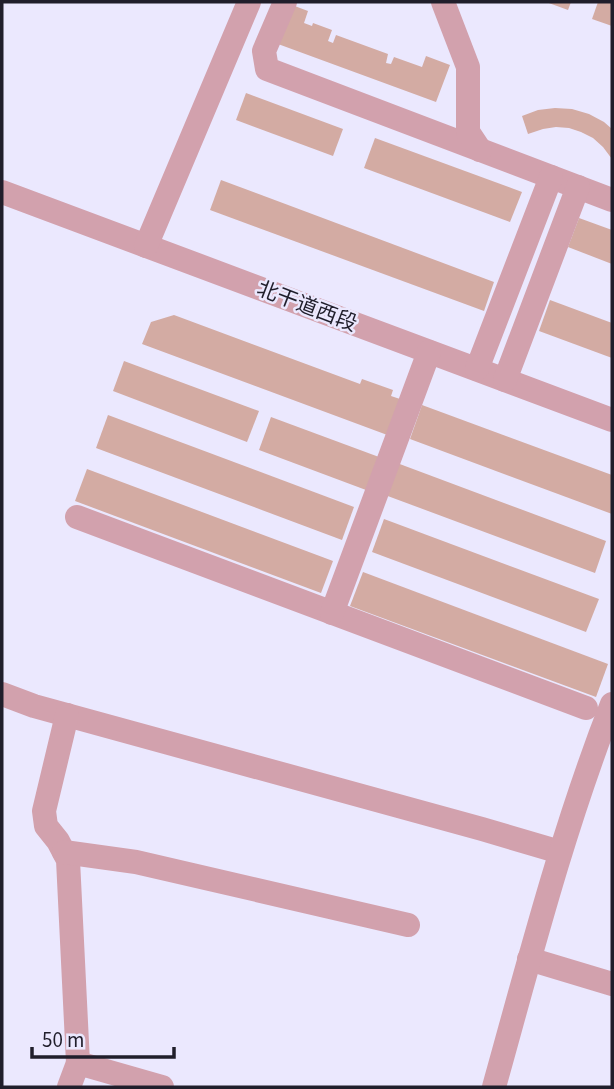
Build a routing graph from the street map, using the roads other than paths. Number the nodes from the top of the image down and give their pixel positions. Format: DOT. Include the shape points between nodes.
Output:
graph roads {
  1 [pos="249,2"];
  2 [pos="285,2"];
  3 [pos="443,2"];
  4 [pos="480,150"];
  5 [pos="551,177"];
  6 [pos="578,187"];
  7 [pos="2,192"];
  8 [pos="612,200"];
  9 [pos="146,246"];
  10 [pos="429,352"];
  11 [pos="477,369"];
  12 [pos="505,380"];
  13 [pos="612,420"];
  14 [pos="77,517"];
  15 [pos="332,613"];
  16 [pos="2,694"];
  17 [pos="612,704"];
  18 [pos="586,708"];
  19 [pos="67,715"];
  20 [pos="64,852"];
  21 [pos="560,852"];
  22 [pos="408,925"];
  23 [pos="529,958"];
  24 [pos="612,984"];
  25 [pos="78,1063"];
  26 [pos="69,1087"];
  27 [pos="162,1087"];
  28 [pos="494,1087"];
  1 -- 9 [label="street"];
  2 -- 4 [label="street" via="264,51 267,69"];
  3 -- 4 [label="street" via="468,67 468,132"];
  4 -- 5 [label="street"];
  5 -- 6 [label="street"];
  5 -- 11 [label="street"];
  6 -- 8 [label="street"];
  6 -- 12 [label="street"];
  7 -- 9 [label="street, 北干道西段"];
  9 -- 10 [label="street, 北干道西段"];
  10 -- 11 [label="street, 北干道西段"];
  10 -- 15 [label="street"];
  11 -- 12 [label="street, 北干道西段"];
  12 -- 13 [label="street, 北干道西段"];
  14 -- 15 [label="street"];
  15 -- 18 [label="street"];
  16 -- 19 [label="street"];
  17 -- 21 [label="street"];
  19 -- 20 [label="street" via="44,811 46,825"];
  19 -- 21 [label="street"];
  20 -- 22 [label="street" via="136,862"];
  20 -- 25 [label="street"];
  21 -- 23 [label="street"];
  23 -- 24 [label="street"];
  23 -- 28 [label="street"];
  25 -- 26 [label="street"];
  25 -- 27 [label="street"];
}
